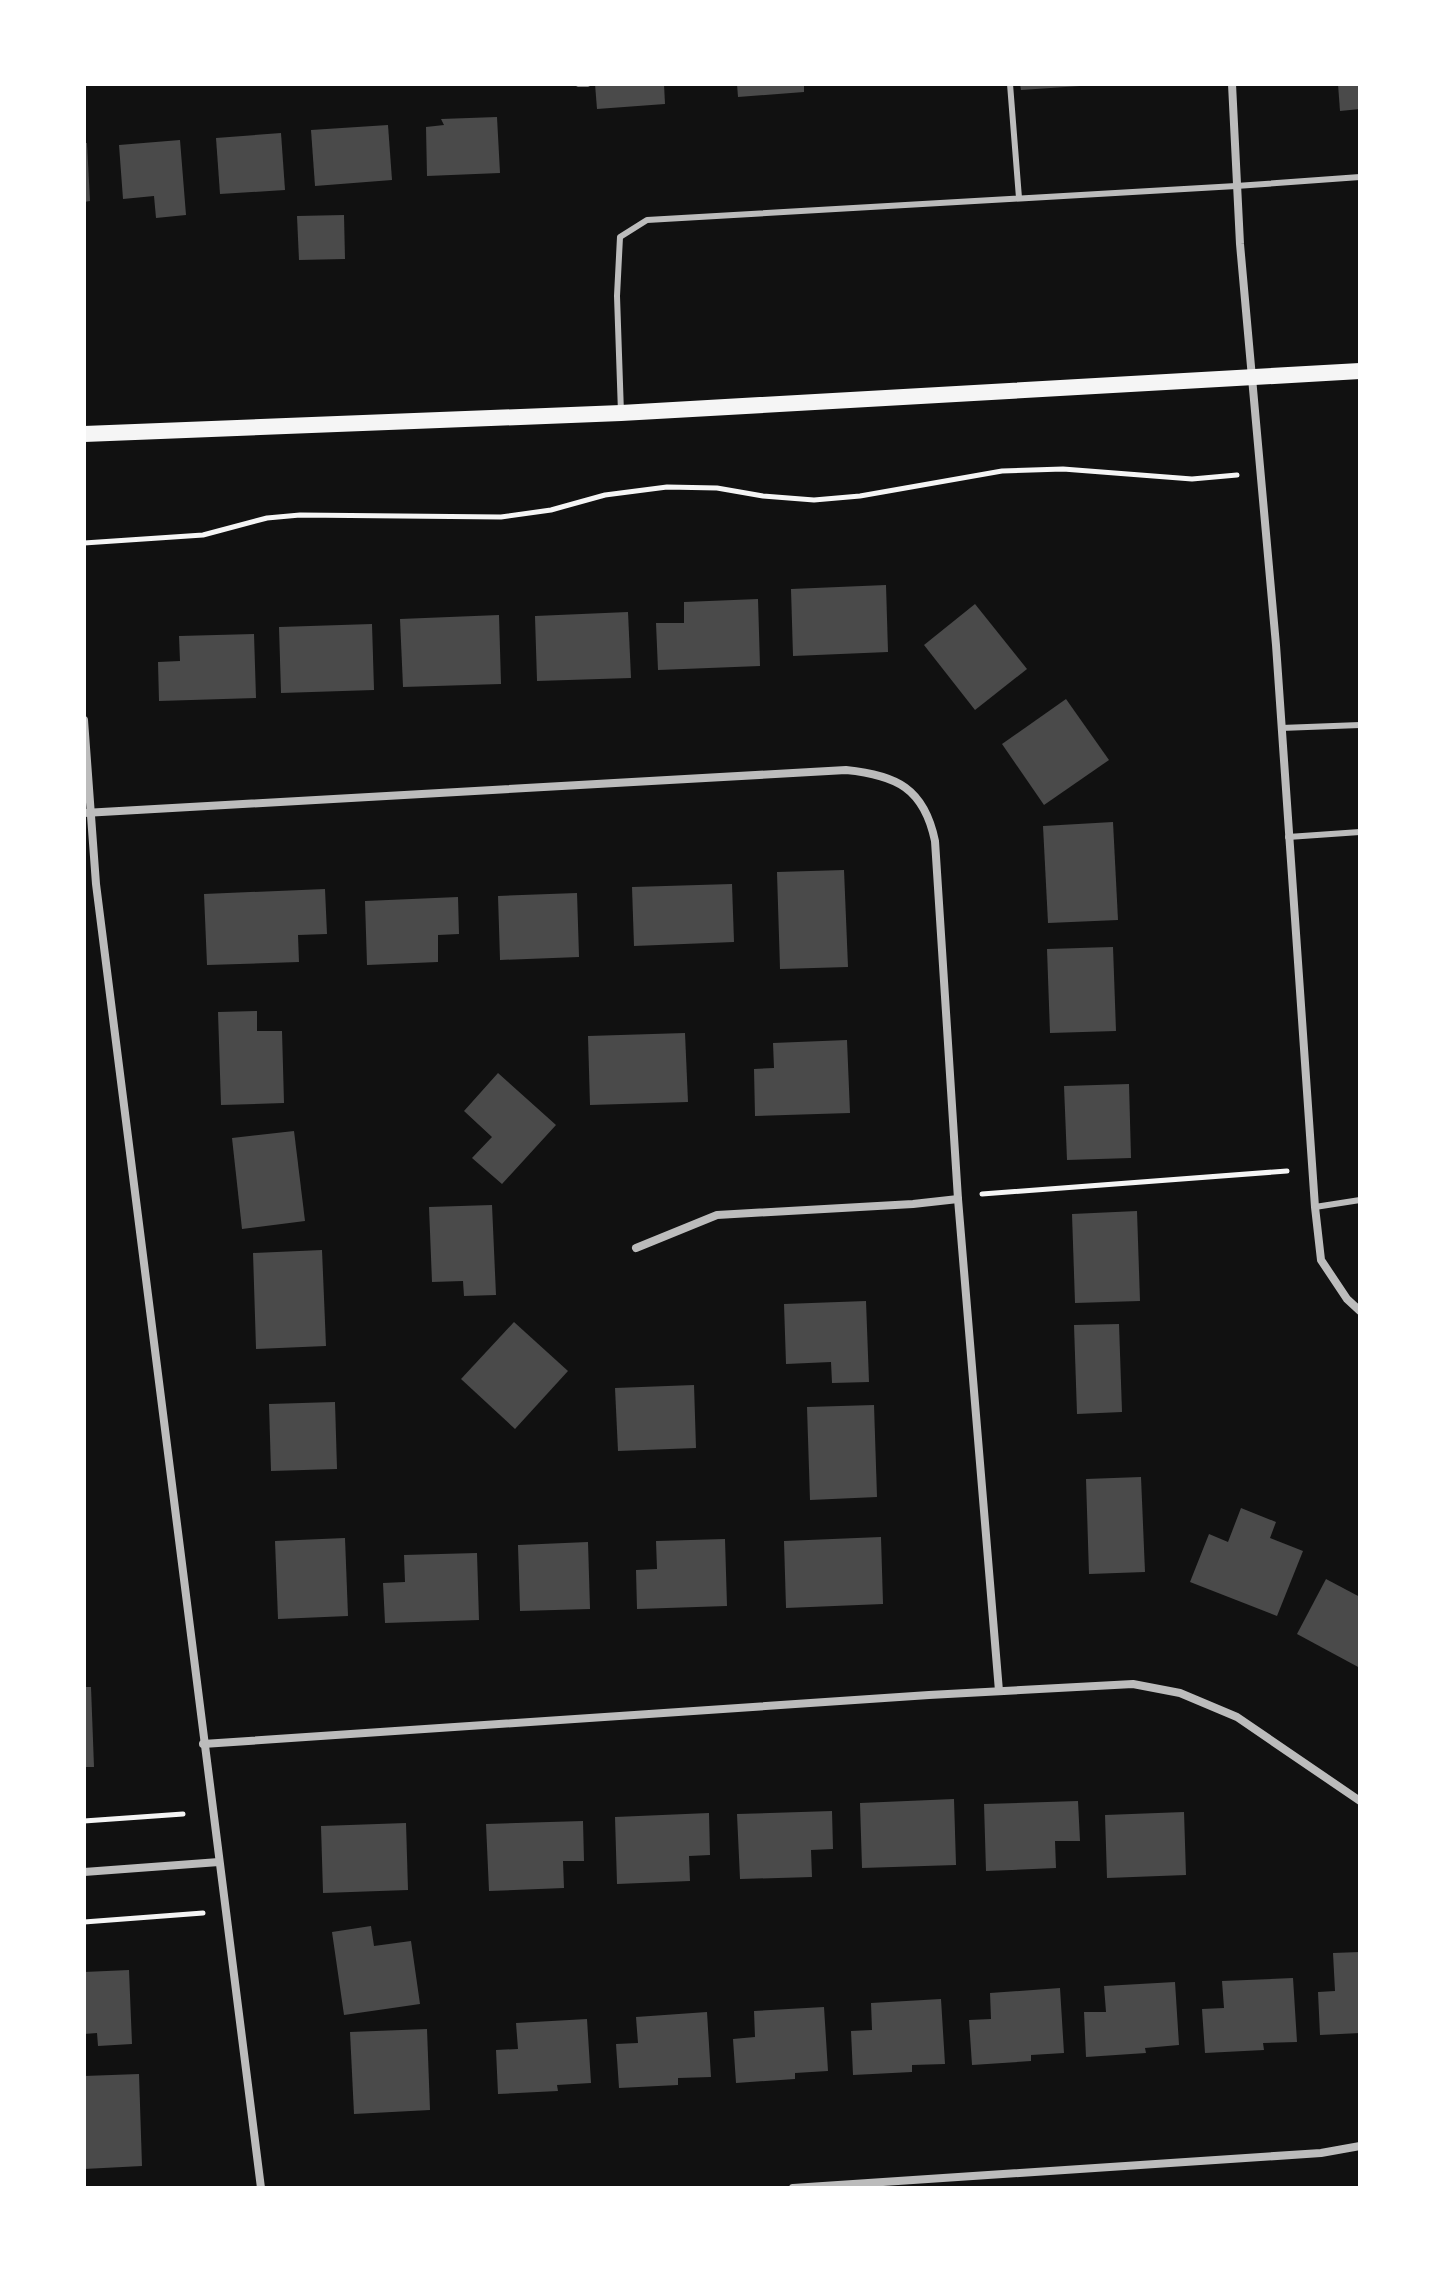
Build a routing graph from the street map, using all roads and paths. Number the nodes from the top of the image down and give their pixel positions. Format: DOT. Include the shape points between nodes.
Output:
graph roads {
  1 [pos="578,84"];
  2 [pos="588,84"];
  3 [pos="1010,84"];
  4 [pos="1232,84"];
  5 [pos="1360,177"];
  6 [pos="1236,186"];
  7 [pos="1019,198"];
  8 [pos="1360,371"];
  9 [pos="1254,378"];
  10 [pos="621,413"];
  11 [pos="84,434"];
  12 [pos="1232,475"];
  13 [pos="84,543"];
  14 [pos="84,720"];
  15 [pos="1360,725"];
  16 [pos="1281,728"];
  17 [pos="87,813"];
  18 [pos="1360,832"];
  19 [pos="1288,837"];
  20 [pos="1288,1171"];
  21 [pos="989,1192"];
  22 [pos="958,1199"];
  23 [pos="1360,1200"];
  24 [pos="1315,1207"];
  25 [pos="636,1248"];
  26 [pos="1360,1311"];
  27 [pos="999,1691"];
  28 [pos="203,1744"];
  29 [pos="1360,1801"];
  30 [pos="183,1814"];
  31 [pos="84,1821"];
  32 [pos="219,1862"];
  33 [pos="84,1872"];
  34 [pos="198,1914"];
  35 [pos="84,1922"];
  36 [pos="1360,2146"];
  37 [pos="261,2188"];
  38 [pos="793,2188"];
  1 -- 2 [label="path"];
  3 -- 7 [label="lane"];
  4 -- 6 [label="street"];
  5 -- 6 [label="lane"];
  6 -- 7 [label="lane"];
  6 -- 9 [label="street"];
  7 -- 10 [label="lane" via="647,220 620,237"];
  8 -- 9 [label="main road"];
  9 -- 10 [label="main road"];
  9 -- 16 [label="street"];
  10 -- 11 [label="main road"];
  12 -- 13 [label="path" via="1192,479 1063,469 1002,471 814,500 667,487 501,517 300,515 203,535"];
  14 -- 17 [label="street"];
  15 -- 16 [label="lane"];
  16 -- 19 [label="street"];
  17 -- 22 [label="street" via="846,770 895,781 923,804 935,841"];
  17 -- 28 [label="street"];
  18 -- 19 [label="lane"];
  19 -- 24 [label="street"];
  20 -- 21 [label="path"];
  22 -- 25 [label="street" via="717,1215"];
  22 -- 27 [label="street"];
  23 -- 24 [label="lane"];
  24 -- 26 [label="street" via="1321,1260"];
  27 -- 28 [label="street"];
  27 -- 29 [label="street" via="1133,1684 1180,1693 1237,1717"];
  28 -- 32 [label="street"];
  30 -- 31 [label="path"];
  32 -- 33 [label="street"];
  32 -- 37 [label="street"];
  34 -- 35 [label="path"];
  36 -- 38 [label="street"];
}
